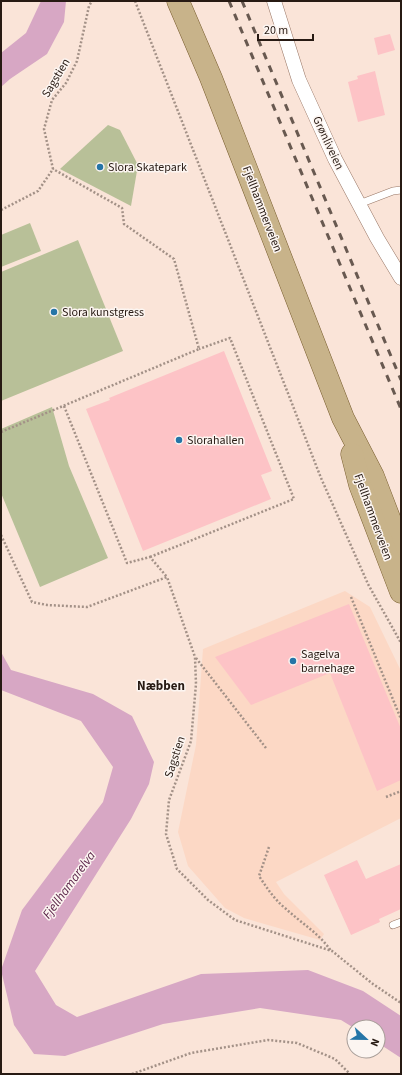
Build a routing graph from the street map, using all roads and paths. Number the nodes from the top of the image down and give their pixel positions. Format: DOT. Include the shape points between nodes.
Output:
graph roads {
  1 [pos="92,1"];
  2 [pos="135,1"];
  3 [pos="178,1"];
  4 [pos="274,1"];
  5 [pos="53,169"];
  6 [pos="401,190"];
  7 [pos="359,204"];
  8 [pos="1,210"];
  9 [pos="401,278"];
  10 [pos="199,349"];
  11 [pos="64,406"];
  12 [pos="343,418"];
  13 [pos="1,432"];
  14 [pos="1,535"];
  15 [pos="401,549"];
  16 [pos="150,557"];
  17 [pos="167,577"];
  18 [pos="401,592"];
  19 [pos="352,596"];
  20 [pos="401,643"];
  21 [pos="195,657"];
  22 [pos="401,719"];
  23 [pos="266,748"];
  24 [pos="401,791"];
  25 [pos="386,796"];
  26 [pos="270,848"];
  27 [pos="401,922"];
  28 [pos="394,925"];
  29 [pos="332,951"];
  30 [pos="401,1002"];
  31 [pos="132,1074"];
  32 [pos="350,1074"];
  1 -- 5 [label="path, Sagstien" via="77,61 66,83 52,100 44,129"];
  2 -- 20 [label="path" via="322,478 368,584"];
  3 -- 12 [label="main road, Fjellhammerveien" via="211,78"];
  4 -- 7 [label="street, Grønliveien" via="299,80 335,159"];
  5 -- 8 [label="path" via="38,190"];
  5 -- 10 [label="path" via="122,208 124,224 174,259"];
  6 -- 7 [label="lane"];
  7 -- 9 [label="street, Grønliveien"];
  10 -- 11 [label="path"];
  10 -- 16 [label="path" via="230,338 294,499"];
  11 -- 13 [label="path"];
  11 -- 16 [label="path" via="127,563"];
  12 -- 15 [label="main road, Fjellhammerveien" via="373,476"];
  12 -- 18 [label="main road, Fjellhammerveien" via="360,485"];
  14 -- 17 [label="path" via="32,602 87,607"];
  16 -- 17 [label="path"];
  17 -- 21 [label="path, Sagstien"];
  19 -- 22 [label="path"];
  21 -- 23 [label="path"];
  21 -- 29 [label="path, Sagstien" via="196,684 191,741 169,800 166,834 177,869 208,900 235,920"];
  24 -- 25 [label="path"];
  26 -- 29 [label="path" via="259,876 284,908 322,937"];
  27 -- 28 [label="lane"];
  29 -- 30 [label="path, Sagstien" via="373,984"];
  31 -- 32 [label="path" via="191,1053 268,1040 297,1043 335,1059"];
}
